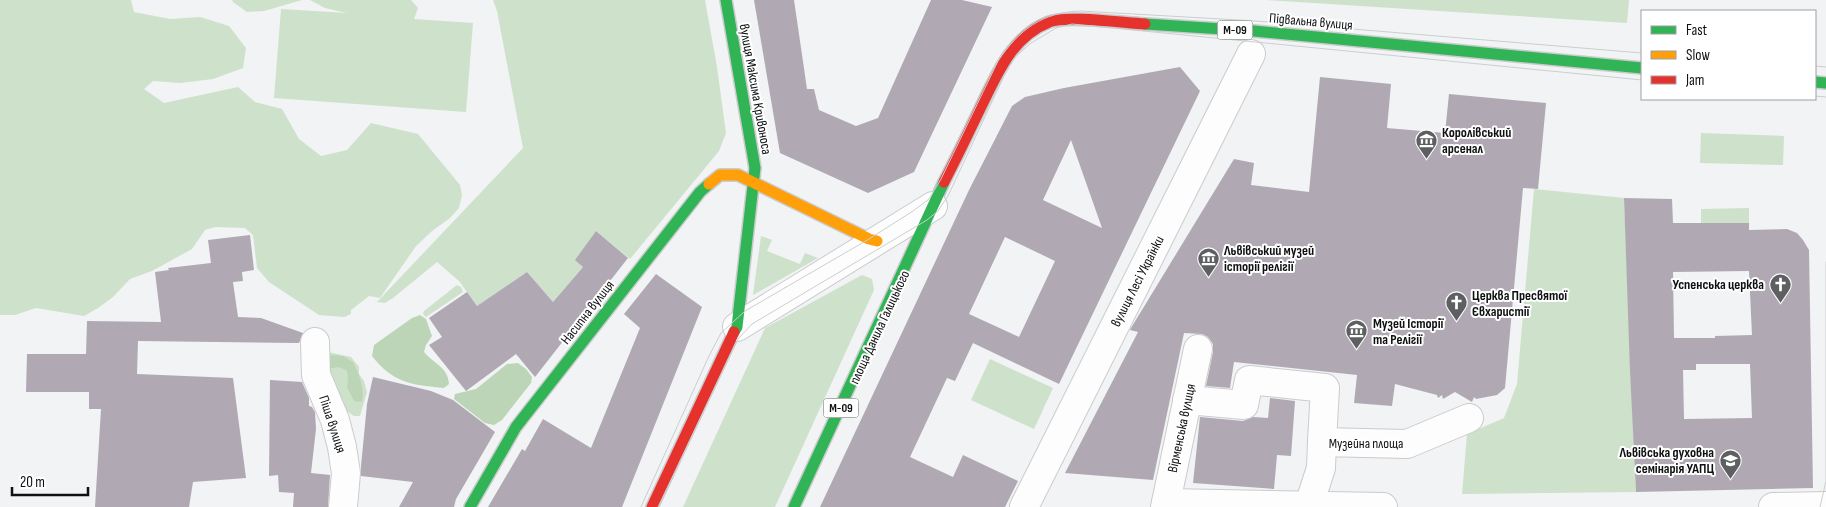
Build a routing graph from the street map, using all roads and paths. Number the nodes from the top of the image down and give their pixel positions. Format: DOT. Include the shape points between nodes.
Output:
graph roads {
  1 [pos="726,0"];
  2 [pos="1251,54"];
  3 [pos="1641,68"];
  4 [pos="754,182"];
  5 [pos="934,206"];
  6 [pos="877,241"];
  7 [pos="737,327"];
  8 [pos="315,342"];
  9 [pos="1198,349"];
  10 [pos="1187,400"];
  11 [pos="1469,418"];
  12 [pos="1322,442"];
  13 [pos="1825,504"];
  14 [pos="1165,505"];
  15 [pos="1309,505"];
  16 [pos="343,507"];
  17 [pos="470,507"];
  18 [pos="652,507"];
  19 [pos="794,507"];
  20 [pos="1024,507"];
  21 [pos="1383,507"];
  22 [pos="1773,507"];
  1 -- 4 [label="main road, вулиця Максима Кривоноса" via="752,152"];
  2 -- 20 [label="street, вулиця Лесі Українки"];
  3 -- 5 [label="main road, Підвальна вулиця / М-09" via="1254,31 1067,19 1050,21 1019,42 1002,64"];
  4 -- 6 [label="main road"];
  4 -- 7 [label="main road"];
  4 -- 17 [label="main road, Насипна вулиця" via="738,175 720,175 700,192 516,427"];
  5 -- 6 [label="street"];
  5 -- 19 [label="main road, площа Данила Галицького / М-09"];
  6 -- 7 [label="street"];
  7 -- 18 [label="main road"];
  8 -- 16 [label="street, Піша вулиця" via="316,375 335,420 342,447 346,473"];
  9 -- 10 [label="street, Вірменська вулиця"];
  10 -- 12 [label="street" via="1244,405 1249,380 1326,388"];
  10 -- 14 [label="street, Вірменська вулиця"];
  11 -- 12 [label="street, Музейна площа" via="1407,444"];
  12 -- 15 [label="street, Музейна площа" via="1320,468"];
  13 -- 22 [label="street"];
  14 -- 15 [label="street"];
  15 -- 21 [label="street"];
}
